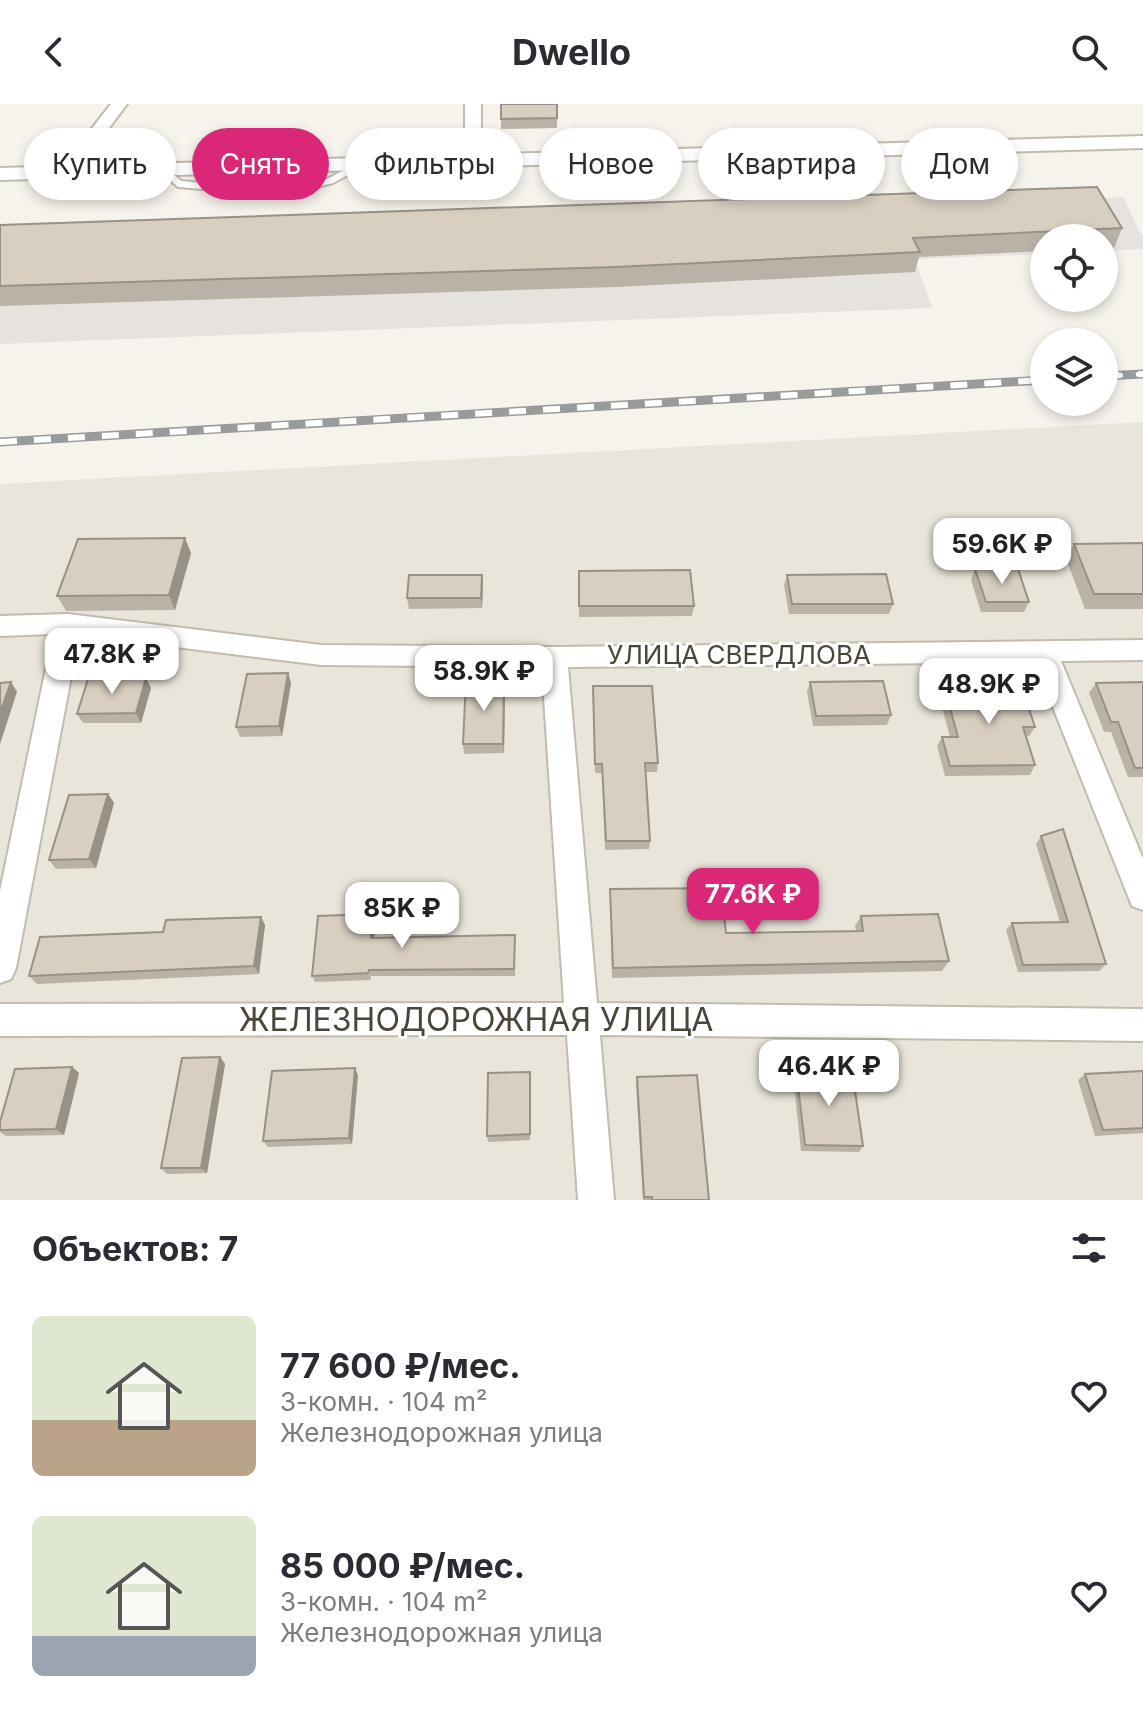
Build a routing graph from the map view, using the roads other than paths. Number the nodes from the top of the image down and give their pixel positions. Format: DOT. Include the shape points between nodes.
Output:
graph roads {
  1 [pos="119,104"];
  2 [pos="473,104"];
  3 [pos="101,128"];
  4 [pos="473,128"];
  5 [pos="1143,142"];
  6 [pos="523,158"];
  7 [pos="345,163"];
  8 [pos="176,168"];
  9 [pos="24,173"];
  10 [pos="0,174"];
  11 [pos="68,624"];
  12 [pos="0,626"];
  13 [pos="1143,650"];
  14 [pos="1045,653"];
  15 [pos="554,657"];
  16 [pos="1143,896"];
  17 [pos="0,968"];
  18 [pos="583,1019"];
  19 [pos="0,1020"];
  20 [pos="1143,1025"];
  21 [pos="596,1200"];
  1 -- 3 [label="street"];
  2 -- 4 [label="street"];
  5 -- 6 [label="street"];
  7 -- 8 [label="street"];
  9 -- 10 [label="street"];
  11 -- 12 [label="street, УЛИЦА СВЕРДЛОВА"];
  11 -- 15 [label="street, УЛИЦА СВЕРДЛОВА" via="321,655"];
  11 -- 17 [label="street"];
  13 -- 14 [label="street, УЛИЦА СВЕРДЛОВА"];
  14 -- 15 [label="street, УЛИЦА СВЕРДЛОВА"];
  14 -- 16 [label="street"];
  15 -- 18 [label="street"];
  18 -- 19 [label="street, ЖЕЛЕЗНОДОРОЖНАЯ УЛИЦА"];
  18 -- 20 [label="street, ЖЕЛЕЗНОДОРОЖНАЯ УЛИЦА"];
  18 -- 21 [label="street"];
}
